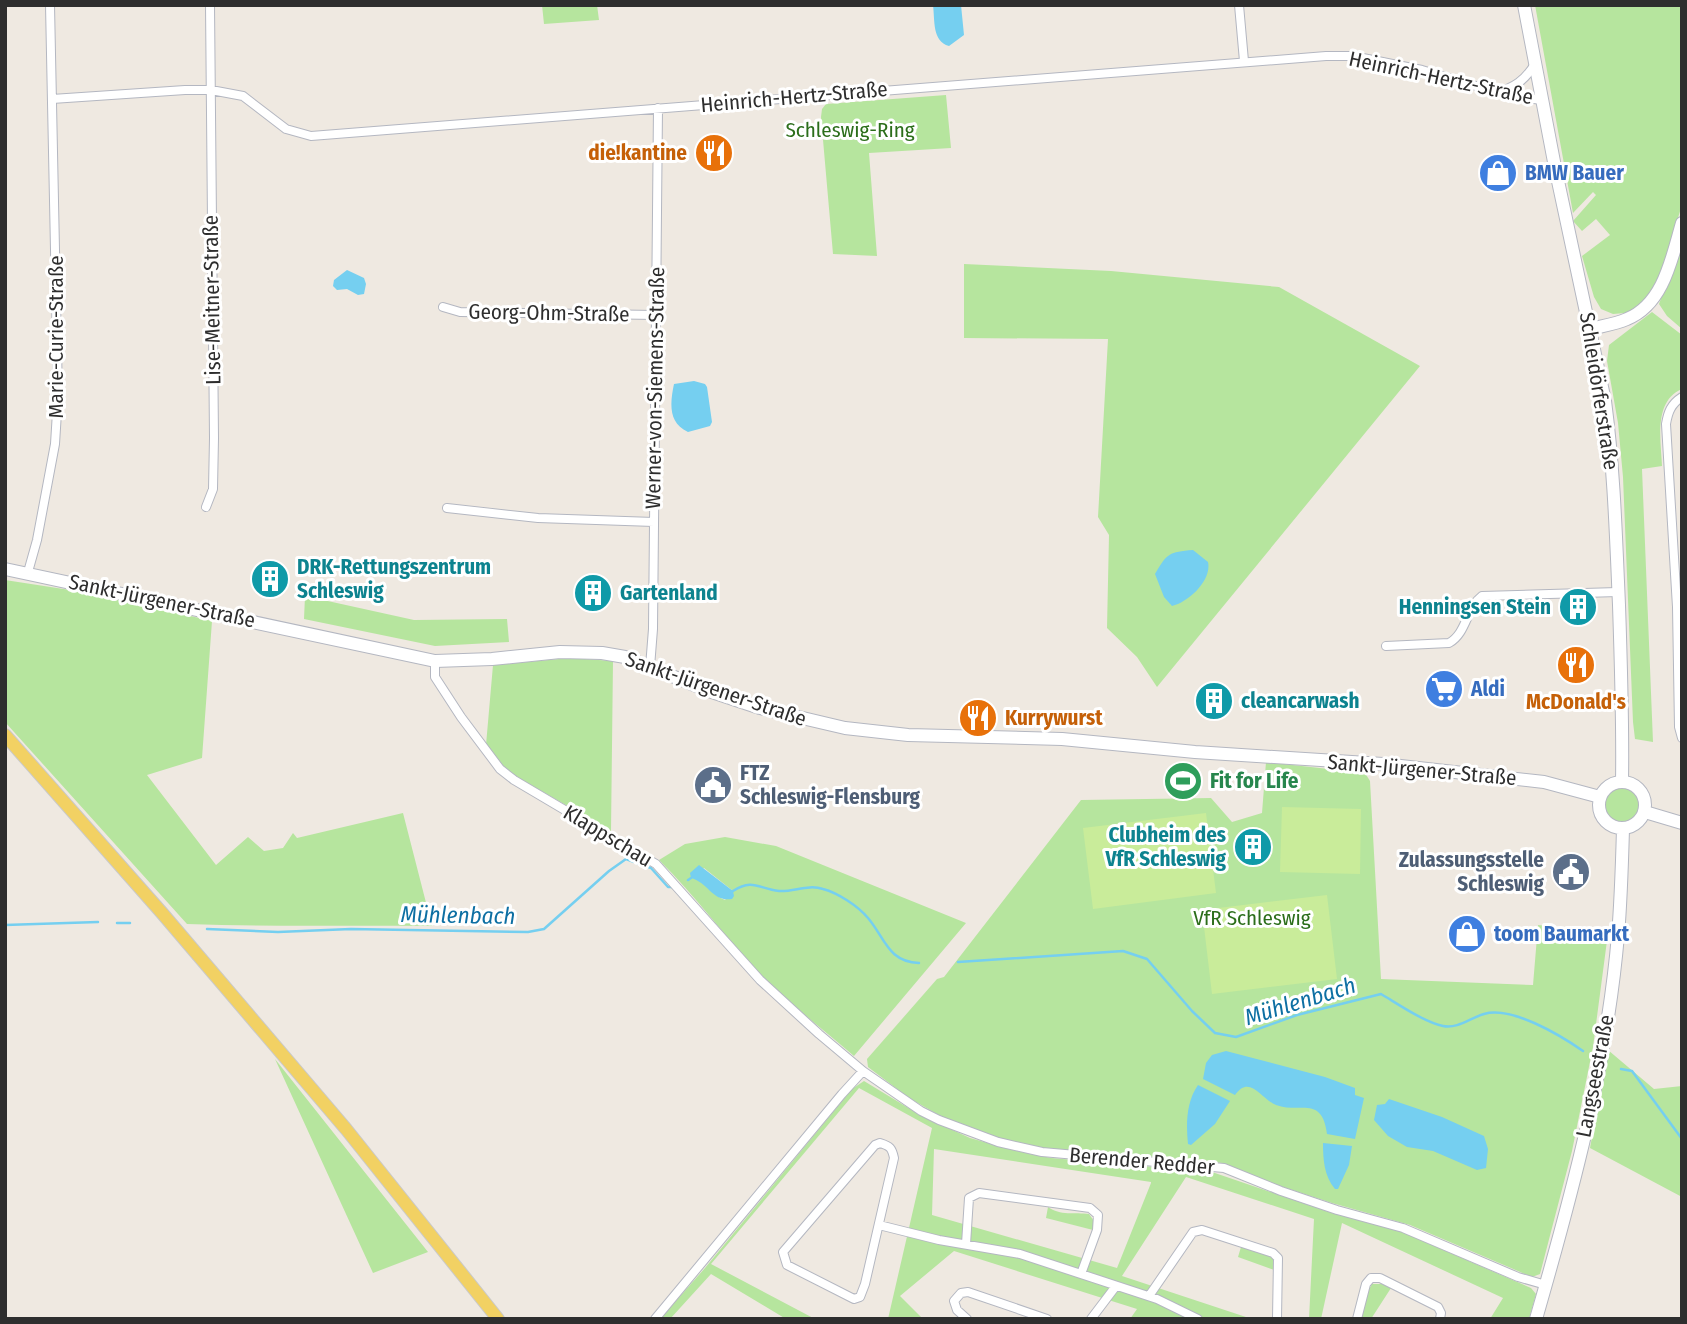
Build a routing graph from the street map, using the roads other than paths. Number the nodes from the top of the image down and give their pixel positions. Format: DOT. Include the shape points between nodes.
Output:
graph roads {
  1 [pos="50,5"];
  2 [pos="210,5"];
  3 [pos="1239,5"];
  4 [pos="1524,5"];
  5 [pos="1244,61"];
  6 [pos="1536,63"];
  7 [pos="211,90"];
  8 [pos="1497,92"];
  9 [pos="52,99"];
  10 [pos="1543,100"];
  11 [pos="658,108"];
  12 [pos="1682,222"];
  13 [pos="443,307"];
  14 [pos="656,315"];
  15 [pos="1590,329"];
  16 [pos="1682,397"];
  17 [pos="206,507"];
  18 [pos="447,508"];
  19 [pos="654,522"];
  20 [pos="5,569"];
  21 [pos="28,572"];
  22 [pos="1618,592"];
  23 [pos="1679,606"];
  24 [pos="1386,646"];
  25 [pos="435,661"];
  26 [pos="650,667"];
  27 [pos="5,735"];
  28 [pos="1682,738"];
  29 [pos="1622,782"];
  30 [pos="1600,797"];
  31 [pos="1645,812"];
  32 [pos="1682,823"];
  33 [pos="1623,829"];
  34 [pos="860,1068"];
  35 [pos="879,1225"];
  36 [pos="966,1244"];
  37 [pos="1081,1274"];
  38 [pos="1546,1284"];
  39 [pos="1115,1286"];
  40 [pos="1149,1296"];
  41 [pos="498,1319"];
  42 [pos="655,1319"];
  43 [pos="967,1319"];
  44 [pos="1047,1319"];
  45 [pos="1091,1319"];
  46 [pos="1198,1319"];
  47 [pos="1277,1319"];
  48 [pos="1357,1319"];
  49 [pos="1440,1319"];
  50 [pos="1536,1319"];
  1 -- 9 [label="street, Marie-Curie-Straße"];
  2 -- 7 [label="street, Lise-Meitner-Straße"];
  3 -- 5 [label="street"];
  4 -- 6 [label="street, Schleidörferstraße"];
  5 -- 8 [label="street, Heinrich-Hertz-Straße" via="1353,56"];
  5 -- 11 [label="street, Heinrich-Hertz-Straße"];
  6 -- 8 [label="street" via="1521,82"];
  6 -- 10 [label="street, Schleidörferstraße"];
  7 -- 9 [label="street, Heinrich-Hertz-Straße"];
  7 -- 11 [label="street, Heinrich-Hertz-Straße" via="243,96 286,129 311,136"];
  7 -- 17 [label="street, Lise-Meitner-Straße" via="214,489"];
  8 -- 10 [label="street, Heinrich-Hertz-Straße"];
  9 -- 21 [label="street, Marie-Curie-Straße" via="58,396 55,444"];
  10 -- 15 [label="street, Schleidörferstraße"];
  11 -- 14 [label="street, Werner-von-Siemens-Straße"];
  12 -- 15 [label="street" via="1660,290 1649,305 1628,319"];
  13 -- 14 [label="street, Georg-Ohm-Straße" via="460,312"];
  14 -- 19 [label="street, Werner-von-Siemens-Straße"];
  15 -- 22 [label="street, Schleidörferstraße" via="1609,437"];
  16 -- 23 [label="street" via="1668,412 1666,424"];
  18 -- 19 [label="street" via="538,518"];
  19 -- 26 [label="street, Werner-von-Siemens-Straße"];
  20 -- 21 [label="street, Sankt-Jürgener-Straße"];
  21 -- 25 [label="street, Sankt-Jürgener-Straße"];
  22 -- 24 [label="street" via="1482,596 1475,601 1459,638 1449,643"];
  22 -- 29 [label="street, Schleidörferstraße"];
  23 -- 28 [label="street" via="1678,727"];
  25 -- 26 [label="street, Sankt-Jürgener-Straße" via="586,652 625,657"];
  25 -- 34 [label="street, Klappschau" via="435,677 500,769 656,864 760,980"];
  26 -- 30 [label="street, Sankt-Jürgener-Straße" via="761,708 845,728 908,735 1051,738 1401,766 1544,782"];
  27 -- 41 [label="main road" via="346,1129"];
  29 -- 30 [label="street" via="1608,786"];
  29 -- 31 [label="street" via="1640,791"];
  30 -- 33 [label="street" via="1603,819"];
  31 -- 32 [label="street"];
  31 -- 33 [label="street" via="1637,824"];
  33 -- 38 [label="street, Langseestraße" via="1618,935 1602,1045"];
  34 -- 38 [label="street, Berender Redder" via="921,1111 998,1142 1079,1157 1224,1168 1337,1210 1403,1228 1518,1277"];
  34 -- 42 [label="street"];
  35 -- 35 [label="street" via="860,1297 854,1299 787,1265 783,1258 806,1223 880,1143 893,1150 894,1158"];
  35 -- 36 [label="street"];
  36 -- 37 [label="street" via="1020,1254"];
  36 -- 37 [label="street" via="968,1198 975,1194 1090,1208 1098,1215 1097,1230"];
  37 -- 39 [label="street"];
  38 -- 50 [label="street, Langseestraße"];
  39 -- 40 [label="street"];
  39 -- 45 [label="street"];
  40 -- 46 [label="street"];
  40 -- 47 [label="street" via="1193,1232 1202,1230 1273,1252 1280,1265"];
  43 -- 44 [label="street" via="954,1301 968,1292"];
  48 -- 49 [label="street" via="1366,1284 1371,1278 1380,1278 1438,1307"];
}
